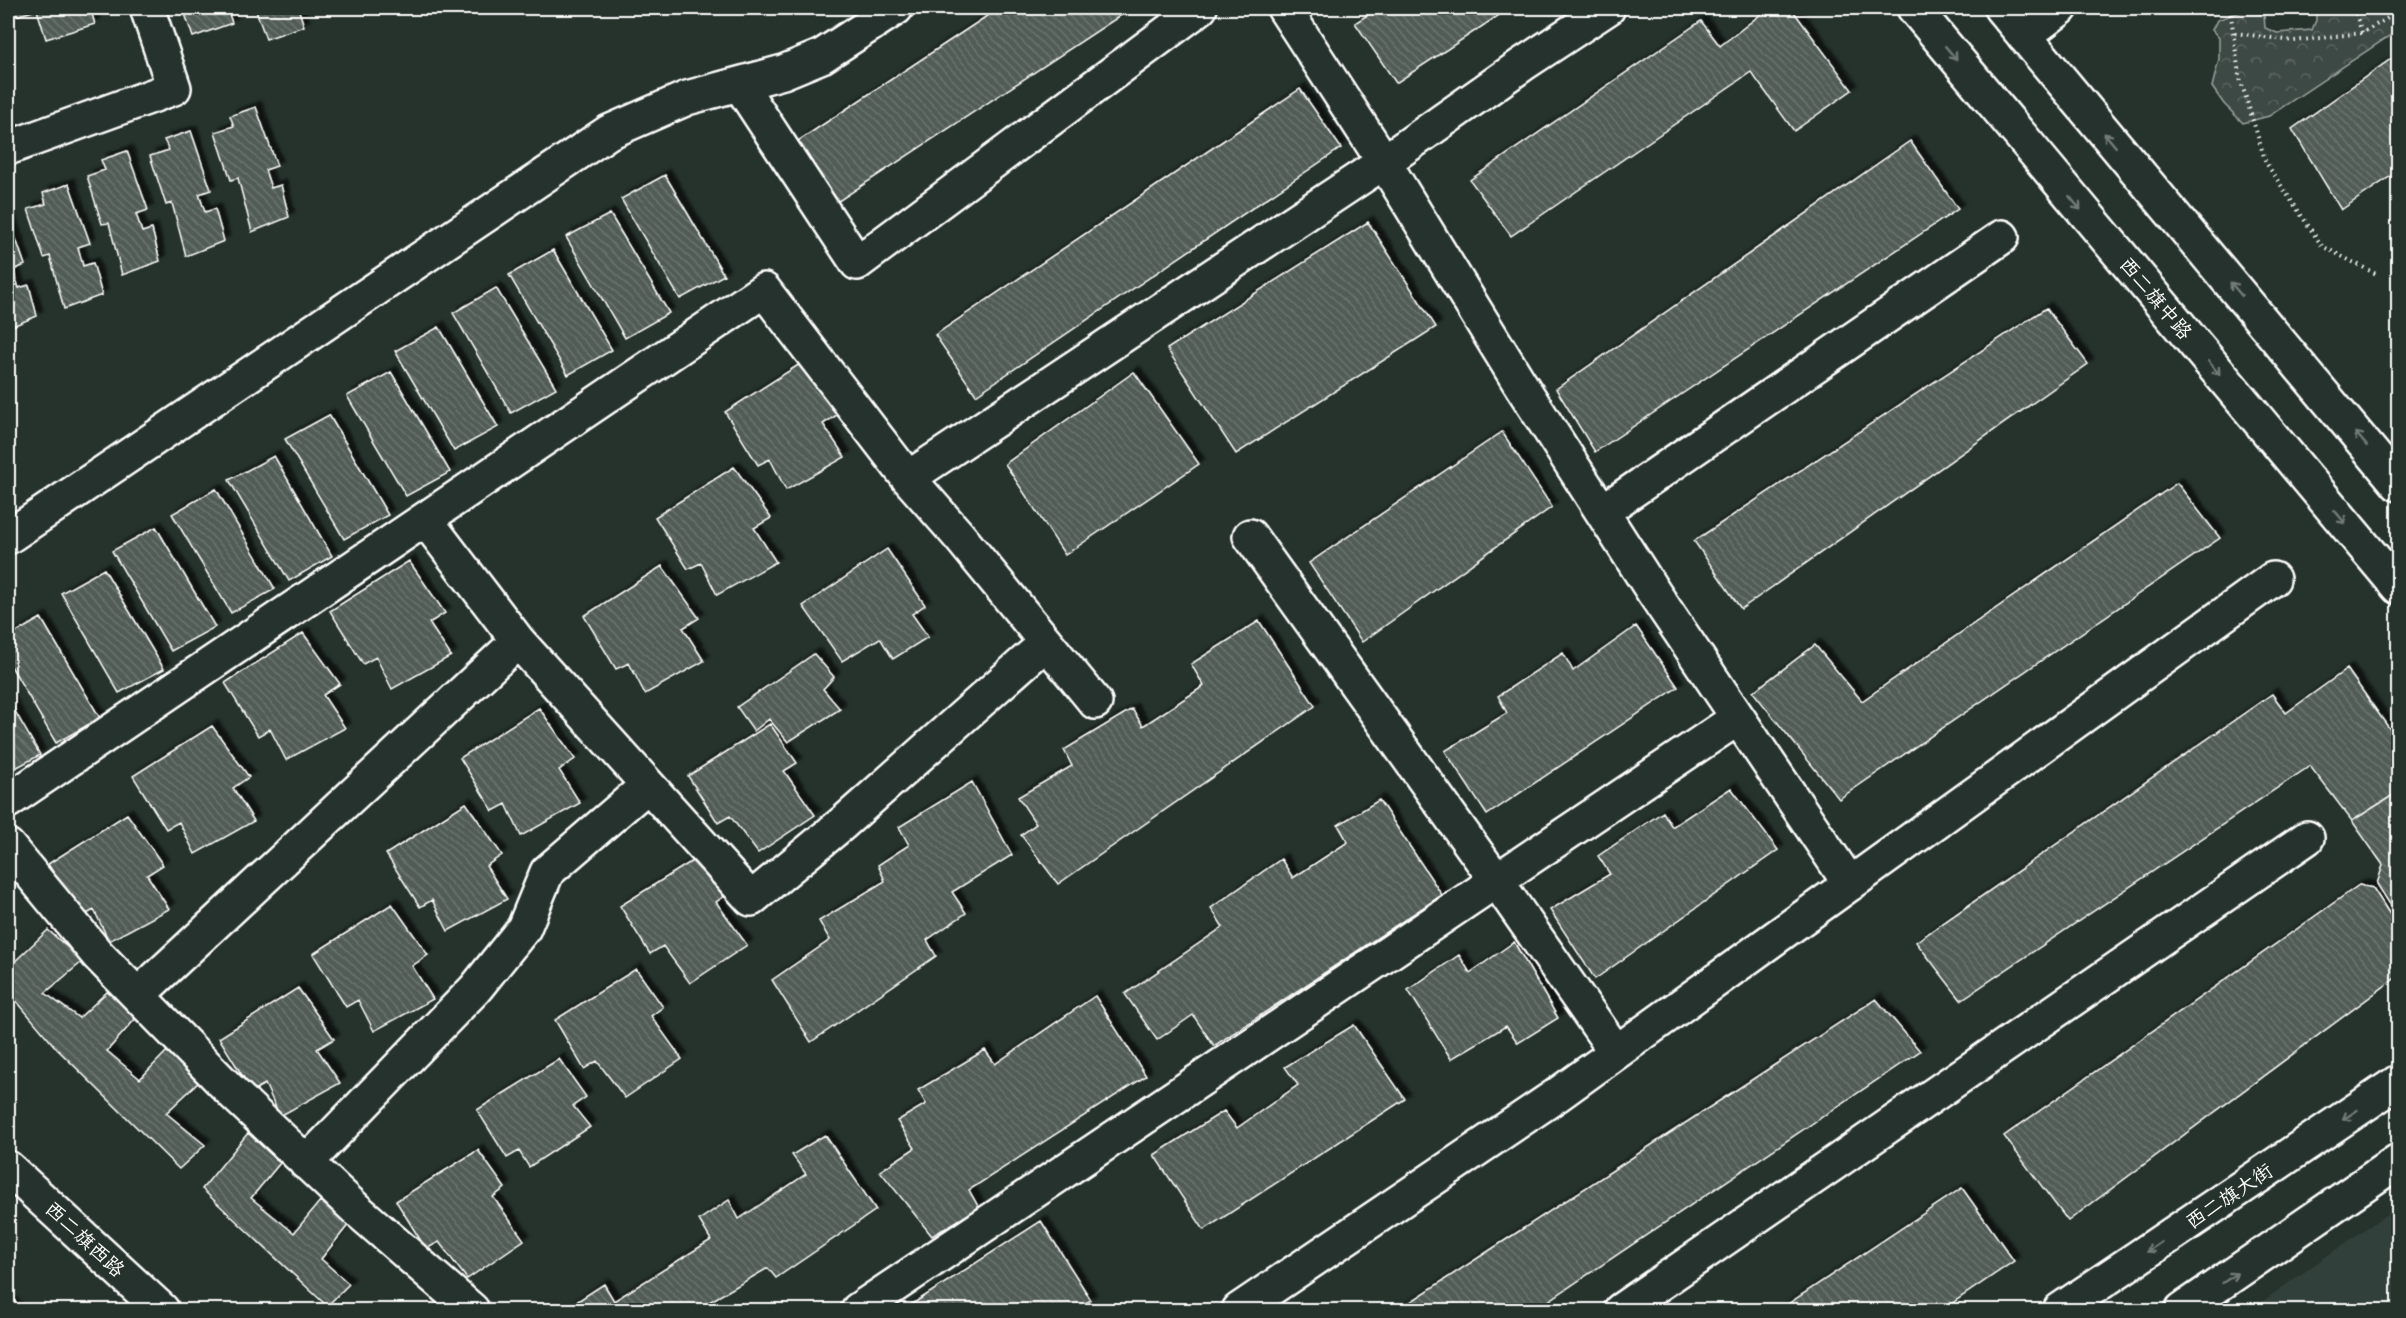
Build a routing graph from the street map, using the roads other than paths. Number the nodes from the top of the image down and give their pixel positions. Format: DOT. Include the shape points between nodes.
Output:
graph roads {
  1 [pos="147,8"];
  2 [pos="896,8"];
  3 [pos="1200,8"];
  4 [pos="1284,8"];
  5 [pos="1608,8"];
  6 [pos="1914,8"];
  7 [pos="2001,8"];
  8 [pos="2061,8"];
  9 [pos="2024,36"];
  10 [pos="740,85"];
  11 [pos="8,148"];
  12 [pos="1384,162"];
  13 [pos="2002,237"];
  14 [pos="908,477"];
  15 [pos="2398,484"];
  16 [pos="1603,511"];
  17 [pos="425,519"];
  18 [pos="1250,536"];
  19 [pos="8,537"];
  20 [pos="2273,579"];
  21 [pos="2398,587"];
  22 [pos="518,641"];
  23 [pos="1046,643"];
  24 [pos="1095,702"];
  25 [pos="1738,718"];
  26 [pos="648,785"];
  27 [pos="8,801"];
  28 [pos="2307,838"];
  29 [pos="8,846"];
  30 [pos="1496,880"];
  31 [pos="1850,884"];
  32 [pos="138,995"];
  33 [pos="1616,1052"];
  34 [pos="2398,1082"];
  35 [pos="2398,1161"];
  36 [pos="306,1162"];
  37 [pos="8,1168"];
  38 [pos="162,1311"];
  39 [pos="472,1311"];
  40 [pos="858,1311"];
  41 [pos="1239,1311"];
  42 [pos="1620,1311"];
  43 [pos="2060,1311"];
  44 [pos="2182,1311"];
  1 -- 11 [label="street" via="174,88"];
  2 -- 10 [label="street" via="822,56"];
  3 -- 10 [label="street" via="857,263"];
  4 -- 12 [label="street"];
  5 -- 12 [label="street"];
  6 -- 21 [label="street, 西二旗中路, one-way"];
  7 -- 9 [label="street"];
  8 -- 9 [label="street"];
  15 -- 9 [label="street, one-way"];
  10 -- 19 [label="street" via="687,98 609,132"];
  12 -- 14 [label="street"];
  12 -- 16 [label="street"];
  13 -- 16 [label="street"];
  14 -- 17 [label="street" via="764,290"];
  14 -- 23 [label="street"];
  16 -- 25 [label="street"];
  17 -- 22 [label="street"];
  17 -- 27 [label="street"];
  18 -- 30 [label="street"];
  20 -- 31 [label="street"];
  22 -- 26 [label="street"];
  22 -- 32 [label="street"];
  23 -- 24 [label="street"];
  23 -- 26 [label="street" via="843,823 751,898"];
  25 -- 30 [label="street"];
  25 -- 31 [label="street"];
  26 -- 36 [label="street" via="547,872 524,928 475,989"];
  28 -- 42 [label="street"];
  29 -- 32 [label="street" via="98,955"];
  30 -- 33 [label="street"];
  30 -- 40 [label="street"];
  31 -- 33 [label="street"];
  32 -- 36 [label="street"];
  33 -- 41 [label="street"];
  34 -- 43 [label="street, 西二旗大街, one-way"];
  44 -- 35 [label="street, one-way"];
  36 -- 39 [label="street"];
  37 -- 38 [label="street, 西二旗西路"];
}
